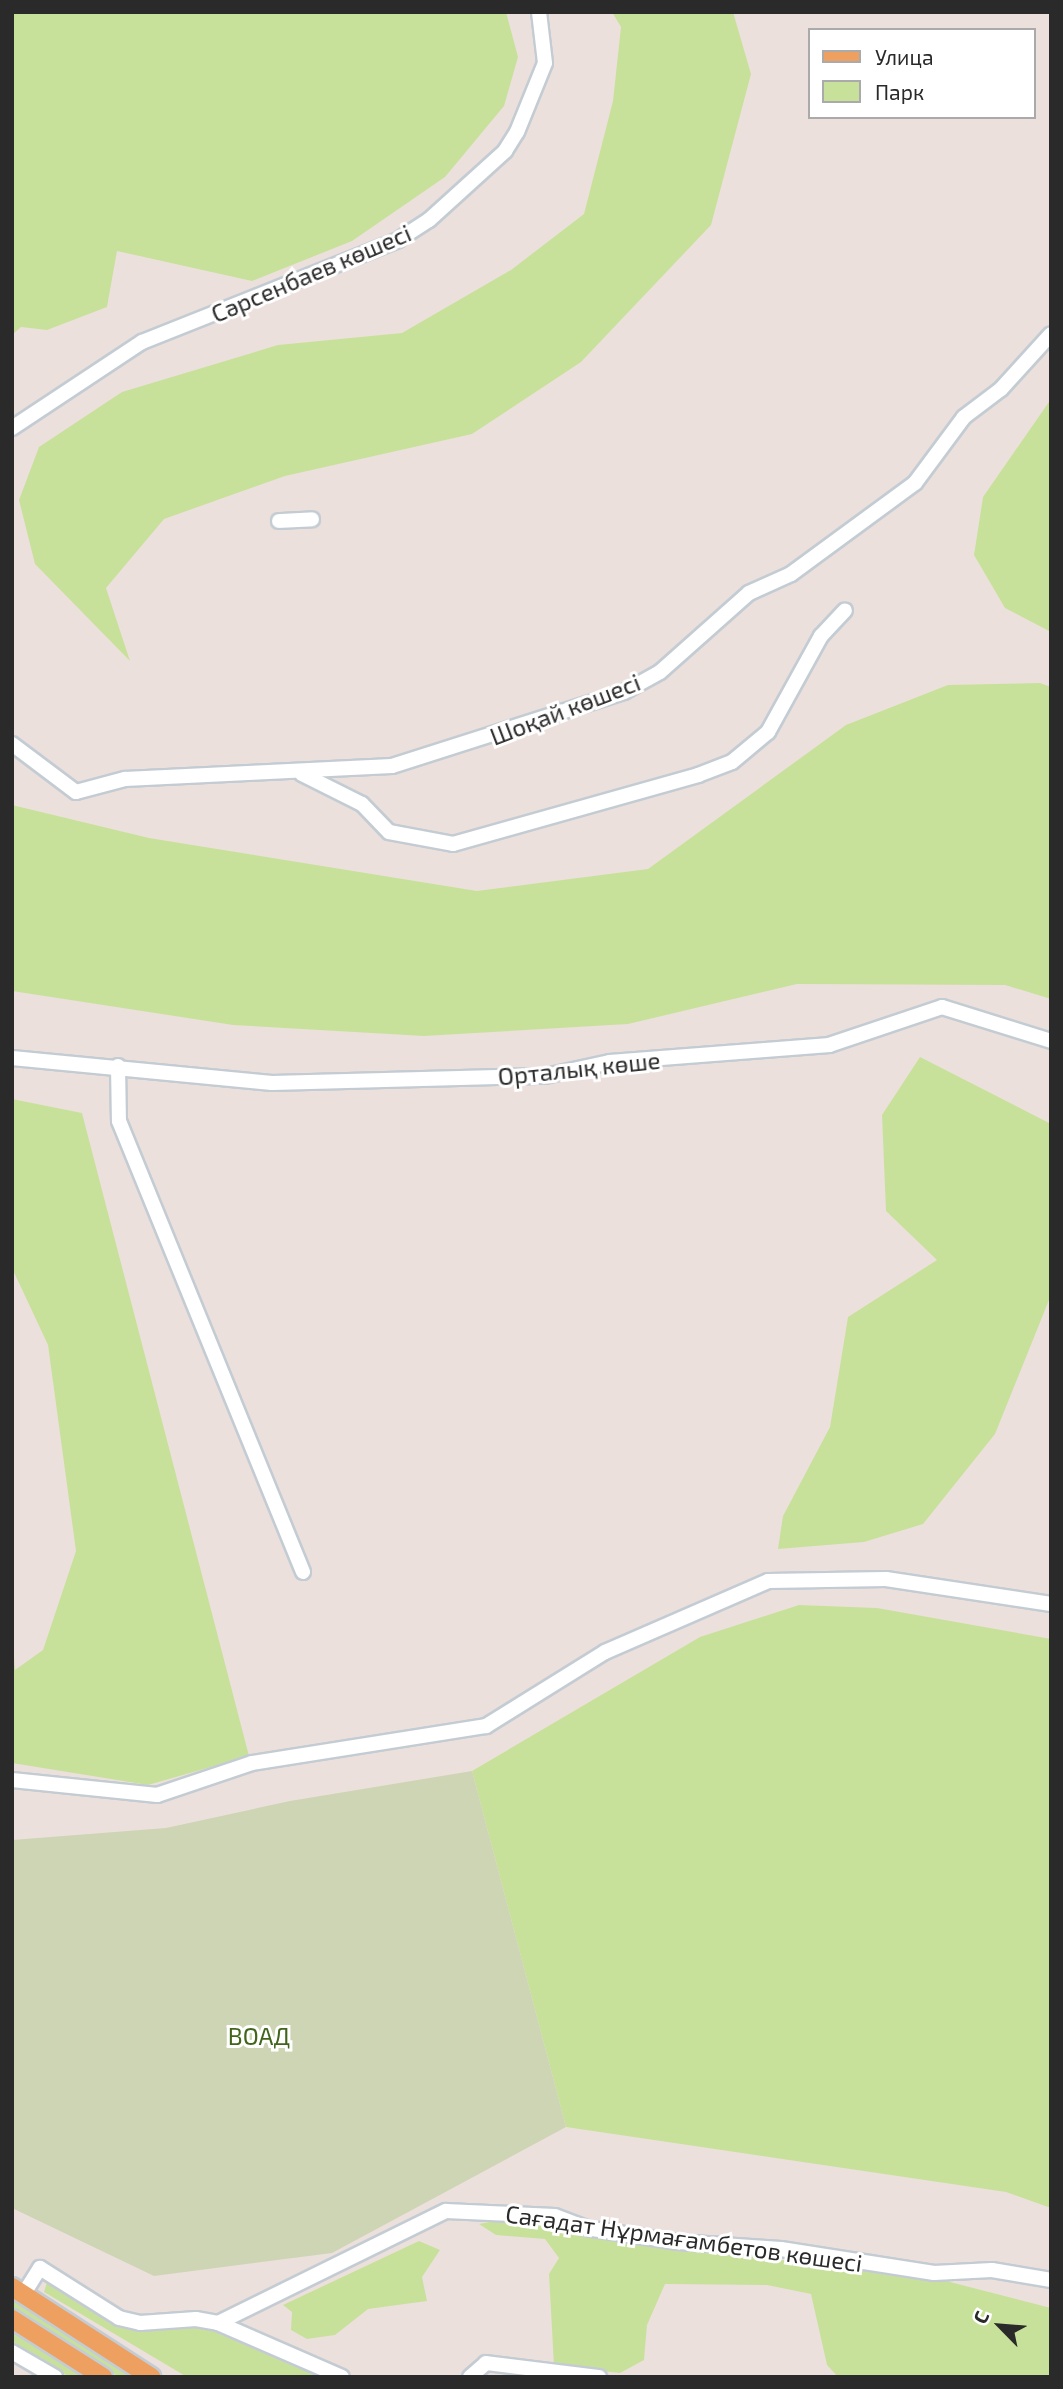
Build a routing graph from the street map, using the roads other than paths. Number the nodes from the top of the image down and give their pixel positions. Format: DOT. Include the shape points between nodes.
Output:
graph roads {
  1 [pos="540,12"];
  2 [pos="1051,334"];
  3 [pos="12,428"];
  4 [pos="312,519"];
  5 [pos="279,522"];
  6 [pos="845,610"];
  7 [pos="12,744"];
  8 [pos="297,772"];
  9 [pos="1051,1041"];
  10 [pos="12,1058"];
  11 [pos="118,1066"];
  12 [pos="303,1572"];
  13 [pos="1051,1604"];
  14 [pos="12,1780"];
  15 [pos="1051,2280"];
  16 [pos="18,2291"];
  17 [pos="12,2319"];
  18 [pos="218,2323"];
  19 [pos="12,2352"];
  20 [pos="55,2377"];
  21 [pos="103,2377"];
  22 [pos="151,2377"];
  23 [pos="342,2377"];
  24 [pos="470,2377"];
  25 [pos="599,2377"];
  1 -- 3 [label="street, Сәрсенбаев көшесі" via="545,63 517,132 505,151 429,220 398,240 142,342"];
  2 -- 8 [label="street, Шоқай көшесі" via="1001,389 964,417 915,483 791,574 749,593 660,672 624,692 446,752 391,766"];
  4 -- 5 [label="street"];
  6 -- 8 [label="street" via="821,636 768,732 732,762 668,784 453,844 389,832 362,804"];
  7 -- 8 [label="street, Шоқай көшесі" via="76,792 125,779"];
  9 -- 11 [label="street, Орталық көше" via="942,1007 829,1045 610,1062 545,1076 272,1083"];
  10 -- 11 [label="street, Орталық көше"];
  11 -- 12 [label="street" via="119,1121"];
  13 -- 14 [label="street" via="886,1579 768,1581 605,1651 486,1727 252,1763 157,1795"];
  15 -- 18 [label="street, Сағадат Нұрмағамбетов көшесі" via="992,2270 934,2273 781,2249 665,2240 586,2228 555,2216 446,2211"];
  16 -- 18 [label="street, Сағадат Нұрмағамбетов көшесі" via="40,2268 119,2318"];
  16 -- 22 [label="main road"];
  17 -- 21 [label="main road"];
  18 -- 23 [label="street, Сағадат Нұрмағамбетов көшесі"];
  19 -- 20 [label="street"];
  24 -- 25 [label="street" via="485,2363"];
}
